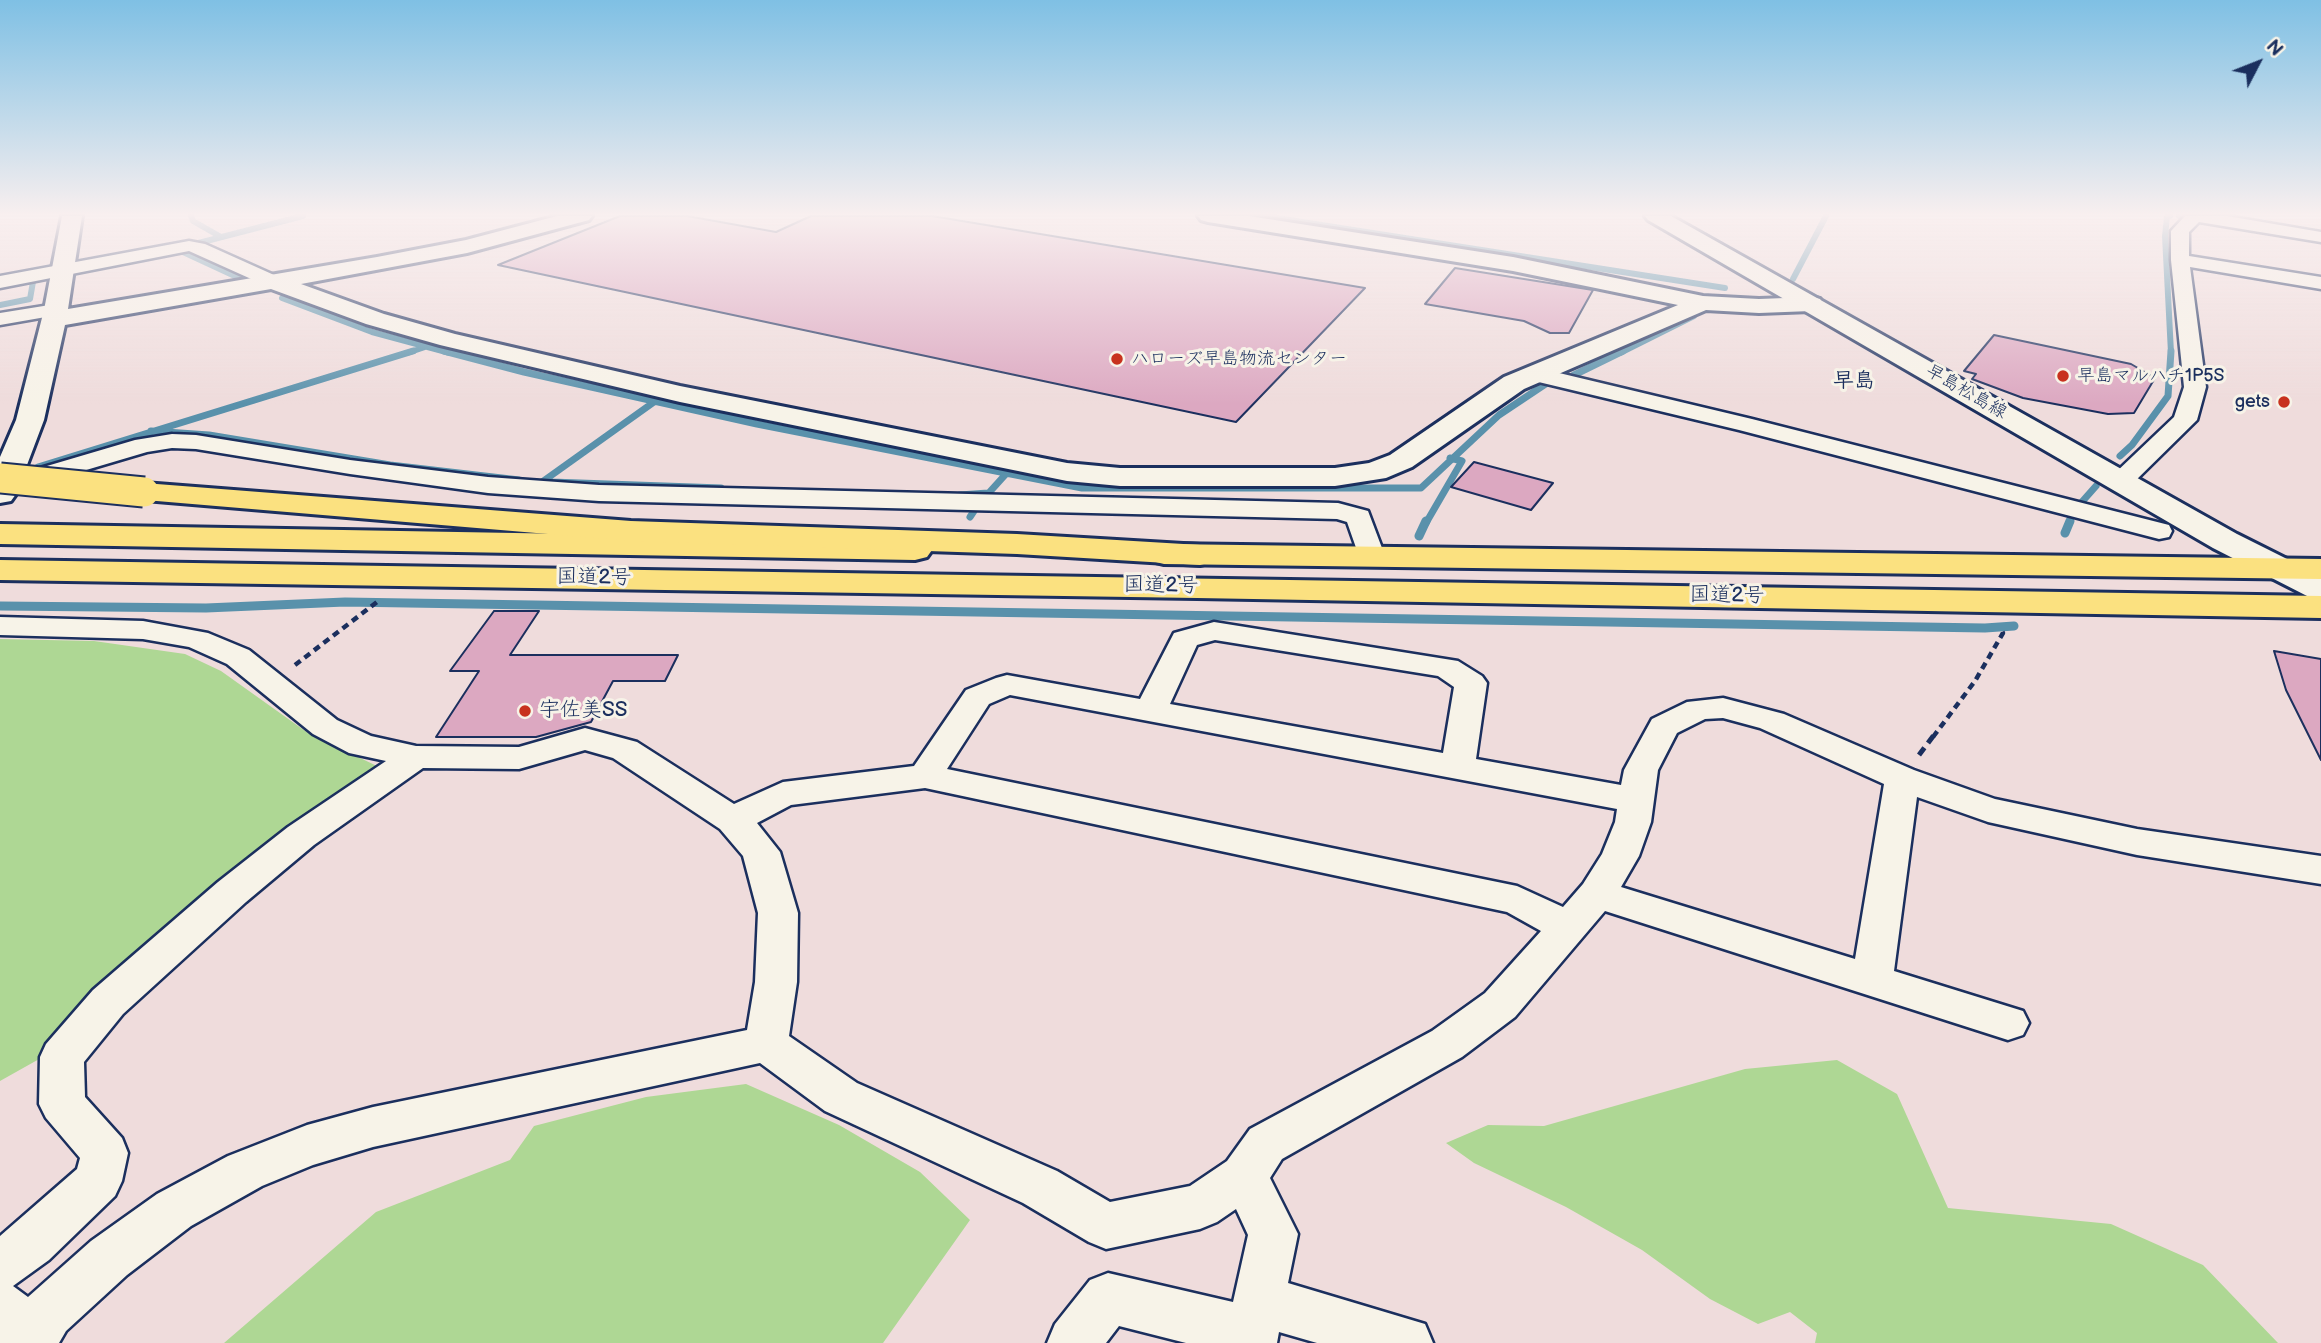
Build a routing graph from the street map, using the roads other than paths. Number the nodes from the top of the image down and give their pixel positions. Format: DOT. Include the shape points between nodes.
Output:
graph roads {
  1 [pos="61,279"];
  2 [pos="266,279"];
  3 [pos="298,279"];
  4 [pos="1584,279"];
  5 [pos="1766,279"];
  6 [pos="2182,279"];
  7 [pos="2294,279"];
  8 [pos="276,283"];
  9 [pos="2321,283"];
  10 [pos="1703,303"];
  11 [pos="1811,304"];
  12 [pos="55,314"];
  13 [pos="0,319"];
  14 [pos="1534,374"];
  15 [pos="2122,481"];
  16 [pos="1,487"];
  17 [pos="2159,531"];
  18 [pos="0,534"];
  19 [pos="1200,555"];
  20 [pos="1371,556"];
  21 [pos="2276,567"];
  22 [pos="2321,569"];
  23 [pos="0,570"];
  24 [pos="2321,590"];
  25 [pos="2321,607"];
  26 [pos="0,626"];
  27 [pos="1150,711"];
  28 [pos="415,757"];
  29 [pos="1458,768"];
  30 [pos="925,776"];
  31 [pos="1902,778"];
  32 [pos="1636,800"];
  33 [pos="733,820"];
  34 [pos="2321,870"];
  35 [pos="1597,894"];
  36 [pos="1569,928"];
  37 [pos="1872,980"];
  38 [pos="2008,1023"];
  39 [pos="766,1044"];
  40 [pos="1244,1177"];
  41 [pos="0,1268"];
  42 [pos="1254,1325"];
  43 [pos="20,1329"];
  44 [pos="1074,1343"];
  45 [pos="1406,1343"];
  1 -- 12 [label="street"];
  2 -- 8 [label="street"];
  3 -- 8 [label="street"];
  4 -- 10 [label="street"];
  5 -- 11 [label="street, 早島松島線"];
  6 -- 15 [label="street" via="2194,387 2185,420"];
  7 -- 9 [label="street"];
  8 -- 12 [label="street"];
  8 -- 14 [label="street" via="449,340 680,394 1067,472 1120,477 1335,477 1375,471 1401,461"];
  10 -- 11 [label="street"];
  10 -- 14 [label="street"];
  11 -- 15 [label="street, 早島松島線"];
  12 -- 13 [label="street"];
  12 -- 16 [label="street" via="30,420"];
  14 -- 17 [label="street"];
  15 -- 21 [label="street, 早島松島線"];
  16 -- 19 [label="highway, bridge" via="144,492 631,531"];
  16 -- 20 [label="street" via="144,445 196,442 488,485 599,493 1338,511 1359,517"];
  18 -- 19 [label="highway, 国道2号"];
  19 -- 20 [label="highway, 国道2号"];
  20 -- 21 [label="highway, 国道2号"];
  21 -- 22 [label="highway, 国道2号"];
  21 -- 24 [label="street, 早島松島線"];
  23 -- 25 [label="highway, 国道2号"];
  26 -- 28 [label="street" via="143,630 197,639 238,657 325,727 360,745"];
  27 -- 29 [label="street"];
  27 -- 29 [label="street" via="1185,639 1214,631 1447,668 1471,683"];
  27 -- 30 [label="street" via="1007,685 978,697"];
  28 -- 33 [label="street" via="519,758 585,739 625,750"];
  28 -- 41 [label="street" via="301,836 232,892 108,1002 62,1057 62,1104 105,1153 98,1181"];
  29 -- 32 [label="street"];
  30 -- 33 [label="street" via="783,794"];
  30 -- 36 [label="street" via="1517,900"];
  31 -- 32 [label="street" via="1772,721 1723,708 1699,709 1664,726 1641,771"];
  31 -- 34 [label="street" via="1988,810 2137,842"];
  31 -- 37 [label="street"];
  32 -- 35 [label="street" via="1620,856"];
  33 -- 39 [label="street" via="761,852 778,913"];
  35 -- 36 [label="street"];
  35 -- 37 [label="street"];
  36 -- 40 [label="street" via="1500,1006 1447,1044 1266,1144"];
  37 -- 38 [label="street"];
  39 -- 40 [label="street" via="841,1097 1040,1187 1106,1226 1200,1206"];
  39 -- 43 [label="street" via="373,1127 307,1146 245,1171 174,1210 109,1258 48,1313"];
  40 -- 42 [label="street" via="1273,1234"];
  42 -- 44 [label="street" via="1108,1298"];
  42 -- 45 [label="street"];
}
